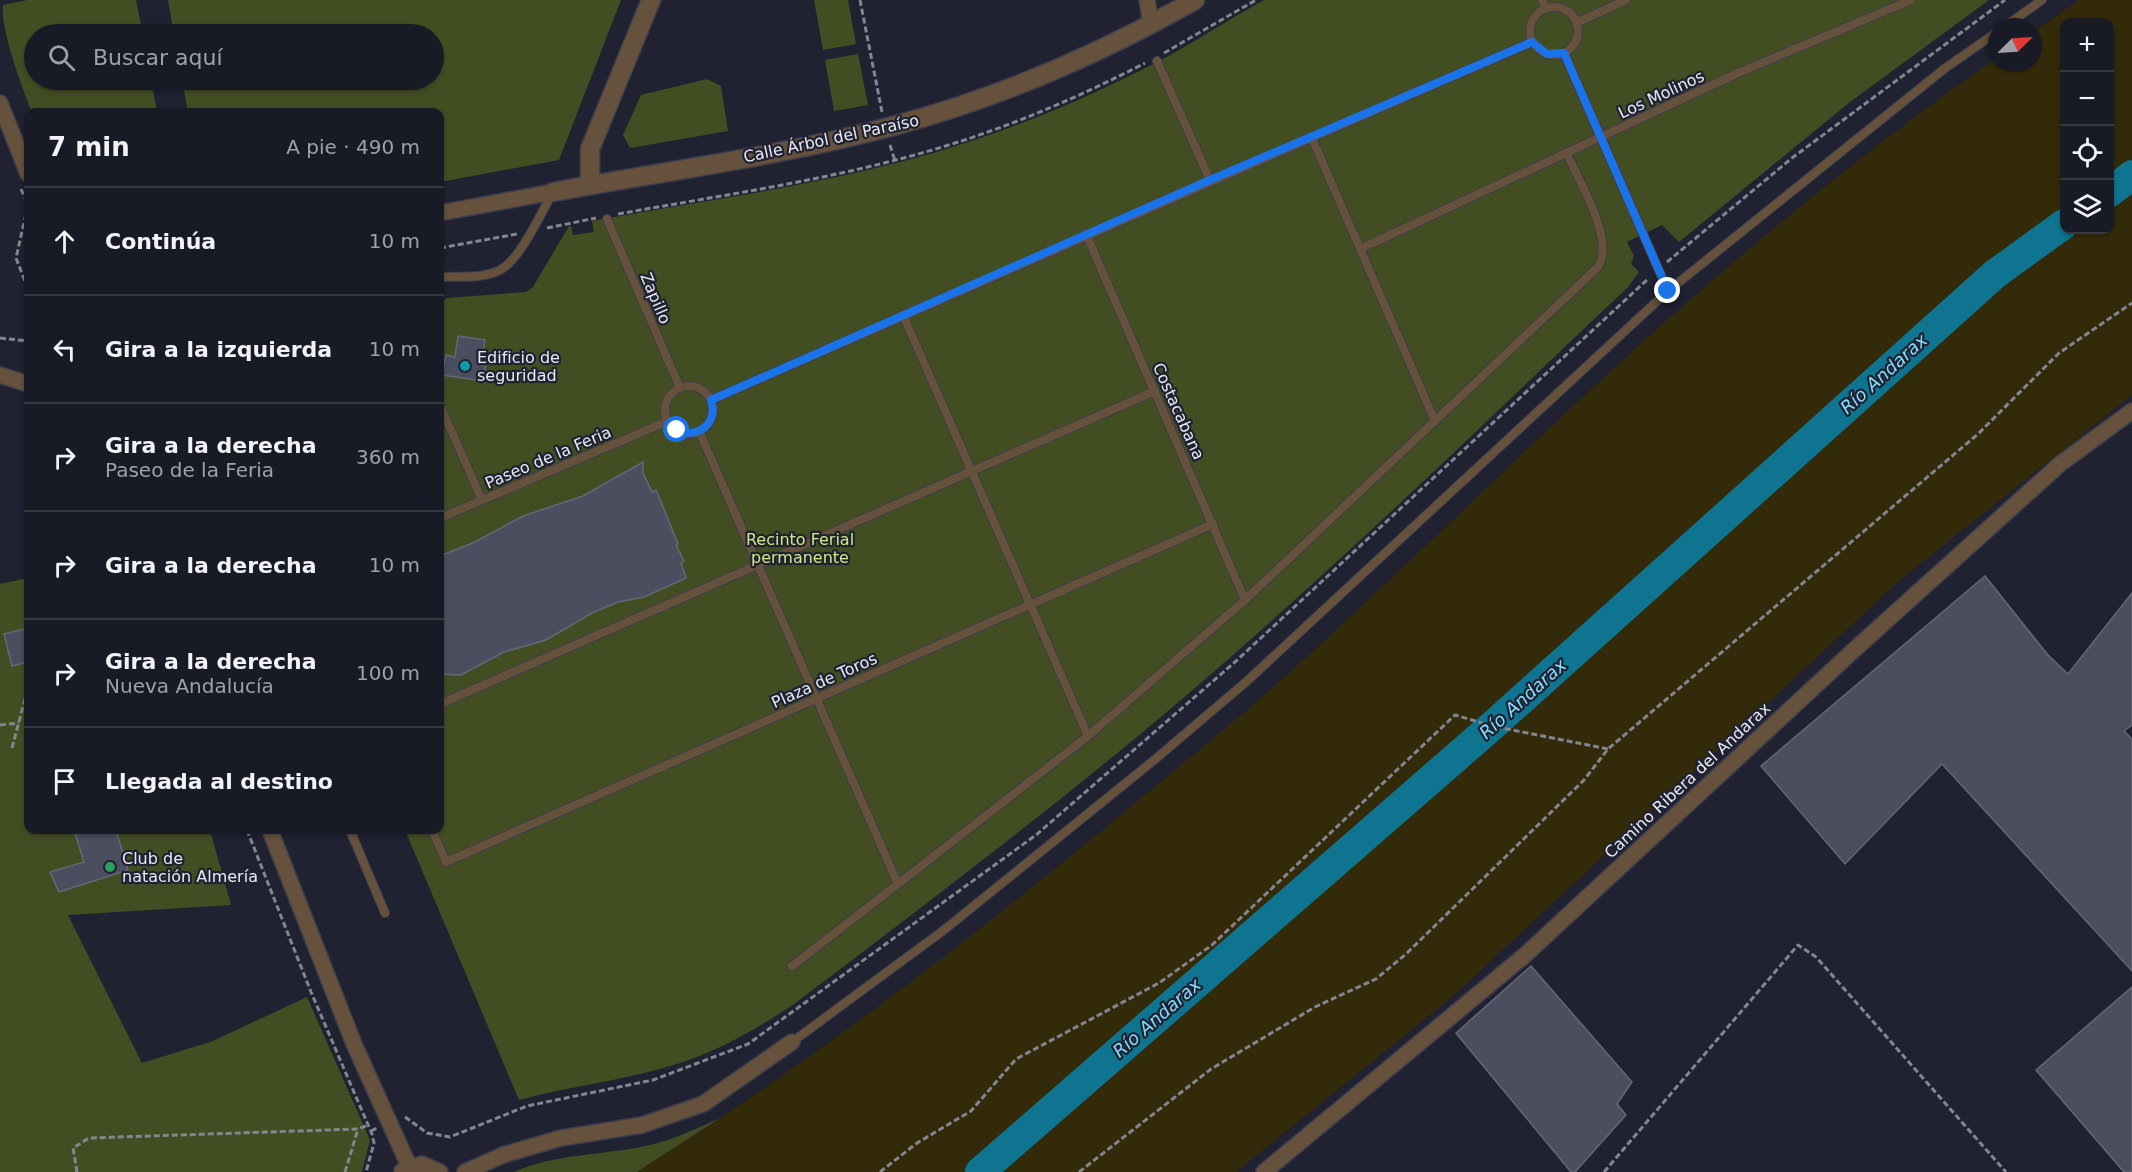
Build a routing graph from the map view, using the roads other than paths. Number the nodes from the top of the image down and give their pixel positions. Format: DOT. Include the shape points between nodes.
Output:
graph roads {
  1 [pos="651,0"];
  2 [pos="1147,0"];
  3 [pos="1195,0"];
  4 [pos="1542,0"];
  5 [pos="1626,0"];
  6 [pos="1911,0"];
  7 [pos="2042,0"];
  8 [pos="1546,8"];
  9 [pos="2017,18"];
  10 [pos="1576,23"];
  11 [pos="1151,24"];
  12 [pos="1988,38"];
  13 [pos="1532,42"];
  14 [pos="1564,53"];
  15 [pos="1157,61"];
  16 [pos="0,103"];
  17 [pos="1311,136"];
  18 [pos="1600,136"];
  19 [pos="1567,154"];
  20 [pos="24,179"];
  21 [pos="1210,180"];
  22 [pos="590,185"];
  23 [pos="553,192"];
  24 [pos="444,212"];
  25 [pos="607,219"];
  26 [pos="1086,234"];
  27 [pos="1360,249"];
  28 [pos="444,277"];
  29 [pos="1668,291"];
  30 [pos="903,315"];
  31 [pos="0,375"];
  32 [pos="24,383"];
  33 [pos="680,387"];
  34 [pos="1155,391"];
  35 [pos="711,400"];
  36 [pos="2132,411"];
  37 [pos="444,414"];
  38 [pos="668,421"];
  39 [pos="1435,421"];
  40 [pos="699,431"];
  41 [pos="972,472"];
  42 [pos="482,500"];
  43 [pos="444,516"];
  44 [pos="1213,524"];
  45 [pos="757,566"];
  46 [pos="1245,600"];
  47 [pos="1030,605"];
  48 [pos="815,698"];
  49 [pos="444,702"];
  50 [pos="1088,736"];
  51 [pos="272,834"];
  52 [pos="352,834"];
  53 [pos="434,834"];
  54 [pos="898,884"];
  55 [pos="385,913"];
  56 [pos="792,966"];
  57 [pos="792,1042"];
  58 [pos="405,1169"];
  59 [pos="440,1172"];
  60 [pos="465,1172"];
  61 [pos="1264,1172"];
  1 -- 22 [label="street" via="590,148"];
  2 -- 11 [label="street"];
  3 -- 11 [label="street, Calle Árbol del Paraíso"];
  4 -- 8 [label="lane"];
  5 -- 10 [label="lane"];
  6 -- 18 [label="lane, Los Molinos"];
  7 -- 9 [label="lane"];
  8 -- 10 [label="lane" via="1563,9"];
  8 -- 13 [label="lane" via="1531,23"];
  10 -- 14 [label="lane" via="1577,39"];
  11 -- 22 [label="street, Calle Árbol del Paraíso" via="1017,87 934,115 845,138"];
  12 -- 29 [label="lane" via="1944,69"];
  13 -- 14 [label="lane" via="1547,54"];
  13 -- 17 [label="lane"];
  14 -- 18 [label="lane"];
  15 -- 21 [label="lane"];
  16 -- 20 [label="street"];
  17 -- 21 [label="lane"];
  17 -- 27 [label="lane"];
  18 -- 19 [label="lane, Los Molinos"];
  18 -- 29 [label="lane"];
  19 -- 27 [label="lane, Los Molinos"];
  19 -- 39 [label="lane" via="1603,236 1601,263"];
  21 -- 26 [label="lane"];
  22 -- 23 [label="street, Calle Árbol del Paraíso"];
  23 -- 24 [label="street"];
  23 -- 28 [label="lane" via="513,261 488,275"];
  25 -- 33 [label="lane, Zapillo"];
  26 -- 30 [label="lane"];
  26 -- 34 [label="lane, Costacabana"];
  27 -- 39 [label="lane"];
  29 -- 57 [label="lane" via="1246,682 1053,844"];
  30 -- 35 [label="lane"];
  30 -- 41 [label="lane"];
  31 -- 32 [label="street"];
  33 -- 35 [label="lane" via="699,388"];
  33 -- 38 [label="lane" via="667,401"];
  34 -- 41 [label="lane"];
  34 -- 44 [label="lane, Costacabana"];
  35 -- 40 [label="lane" via="712,417"];
  36 -- 61 [label="street, Camino Ribera del Andarax" via="2051,472 1524,956"];
  37 -- 42 [label="lane"];
  38 -- 40 [label="lane" via="682,433"];
  38 -- 42 [label="lane, Paseo de la Feria"];
  39 -- 46 [label="lane"];
  40 -- 45 [label="lane"];
  41 -- 45 [label="lane"];
  41 -- 47 [label="lane"];
  42 -- 43 [label="lane, Paseo de la Feria"];
  44 -- 46 [label="lane, Costacabana"];
  44 -- 47 [label="lane, Plaza de Toros"];
  45 -- 48 [label="lane"];
  45 -- 49 [label="lane"];
  46 -- 50 [label="lane"];
  47 -- 48 [label="lane, Plaza de Toros"];
  47 -- 50 [label="lane"];
  48 -- 53 [label="lane, Plaza de Toros" via="446,862"];
  48 -- 54 [label="lane"];
  50 -- 54 [label="lane"];
  51 -- 58 [label="street"];
  52 -- 55 [label="lane"];
  54 -- 56 [label="lane"];
  57 -- 60 [label="street" via="694,1108 642,1125 552,1141 503,1155"];
  58 -- 59 [label="street" via="422,1164"];
}
